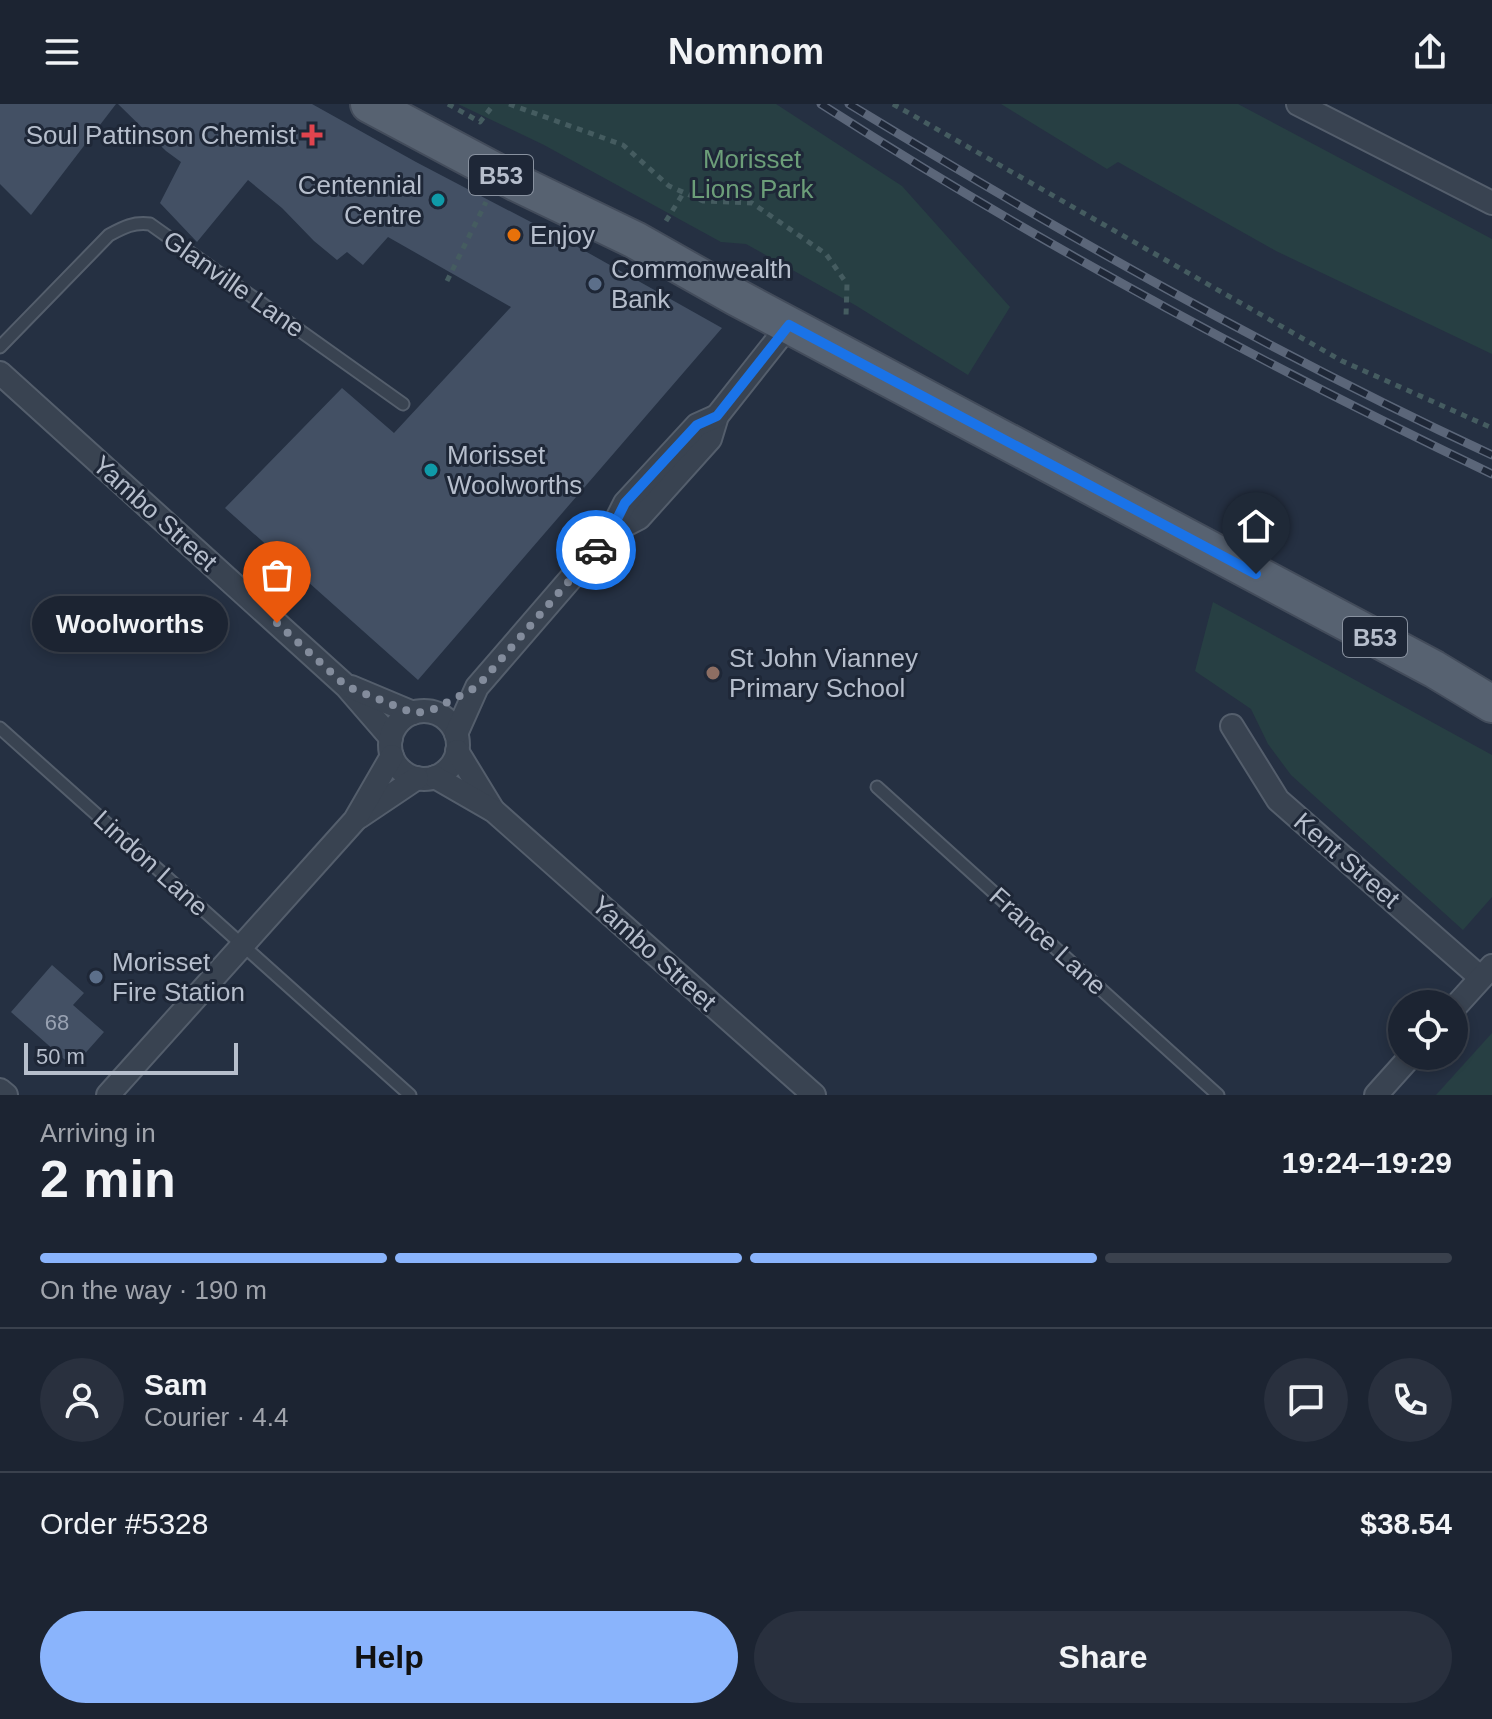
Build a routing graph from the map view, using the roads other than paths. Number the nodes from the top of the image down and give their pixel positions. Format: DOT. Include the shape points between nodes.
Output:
graph roads {
  1 [pos="369,104"];
  2 [pos="412,104"];
  3 [pos="1298,104"];
  4 [pos="1492,203"];
  5 [pos="635,240"];
  6 [pos="789,325"];
  7 [pos="0,347"];
  8 [pos="0,373"];
  9 [pos="403,404"];
  10 [pos="346,686"];
  11 [pos="477,687"];
  12 [pos="1492,704"];
  13 [pos="421,712"];
  14 [pos="1232,726"];
  15 [pos="0,728"];
  16 [pos="457,742"];
  17 [pos="391,747"];
  18 [pos="426,778"];
  19 [pos="877,787"];
  20 [pos="494,811"];
  21 [pos="355,820"];
  22 [pos="242,945"];
  23 [pos="1486,972"];
  24 [pos="1468,992"];
  25 [pos="1398,1070"];
  26 [pos="0,1090"];
  27 [pos="6,1095"];
  28 [pos="108,1095"];
  29 [pos="410,1095"];
  30 [pos="814,1095"];
  31 [pos="1218,1095"];
  32 [pos="1376,1095"];
  1 -- 5 [label="main road, B53"];
  2 -- 5 [label="main road, B53" via="524,165"];
  3 -- 4 [label="street"];
  5 -- 6 [label="main road, B53"];
  6 -- 11 [label="street" via="717,416 710,439 639,518 610,533"];
  6 -- 12 [label="main road, B53"];
  7 -- 9 [label="lane, Glanville Lane" via="109,235 125,226 150,224"];
  8 -- 10 [label="street, Yambo Street"];
  10 -- 13 [label="street, Yambo Street"];
  10 -- 17 [label="street, Yambo Street"];
  11 -- 13 [label="street"];
  11 -- 16 [label="street"];
  13 -- 16 [label="street" via="446,719"];
  13 -- 17 [label="street" via="398,723"];
  14 -- 23 [label="street, Kent Street" via="1278,800"];
  15 -- 22 [label="lane, Lindon Lane"];
  16 -- 18 [label="street" via="450,767"];
  16 -- 20 [label="street, Yambo Street"];
  17 -- 18 [label="street" via="401,770"];
  17 -- 21 [label="street"];
  18 -- 20 [label="street, Yambo Street"];
  18 -- 21 [label="street"];
  19 -- 31 [label="lane, France Lane"];
  20 -- 30 [label="street, Yambo Street"];
  21 -- 22 [label="street"];
  22 -- 28 [label="street"];
  22 -- 29 [label="lane, Lindon Lane"];
  23 -- 24 [label="street"];
  25 -- 32 [label="street"];
  26 -- 27 [label="street"];
}
